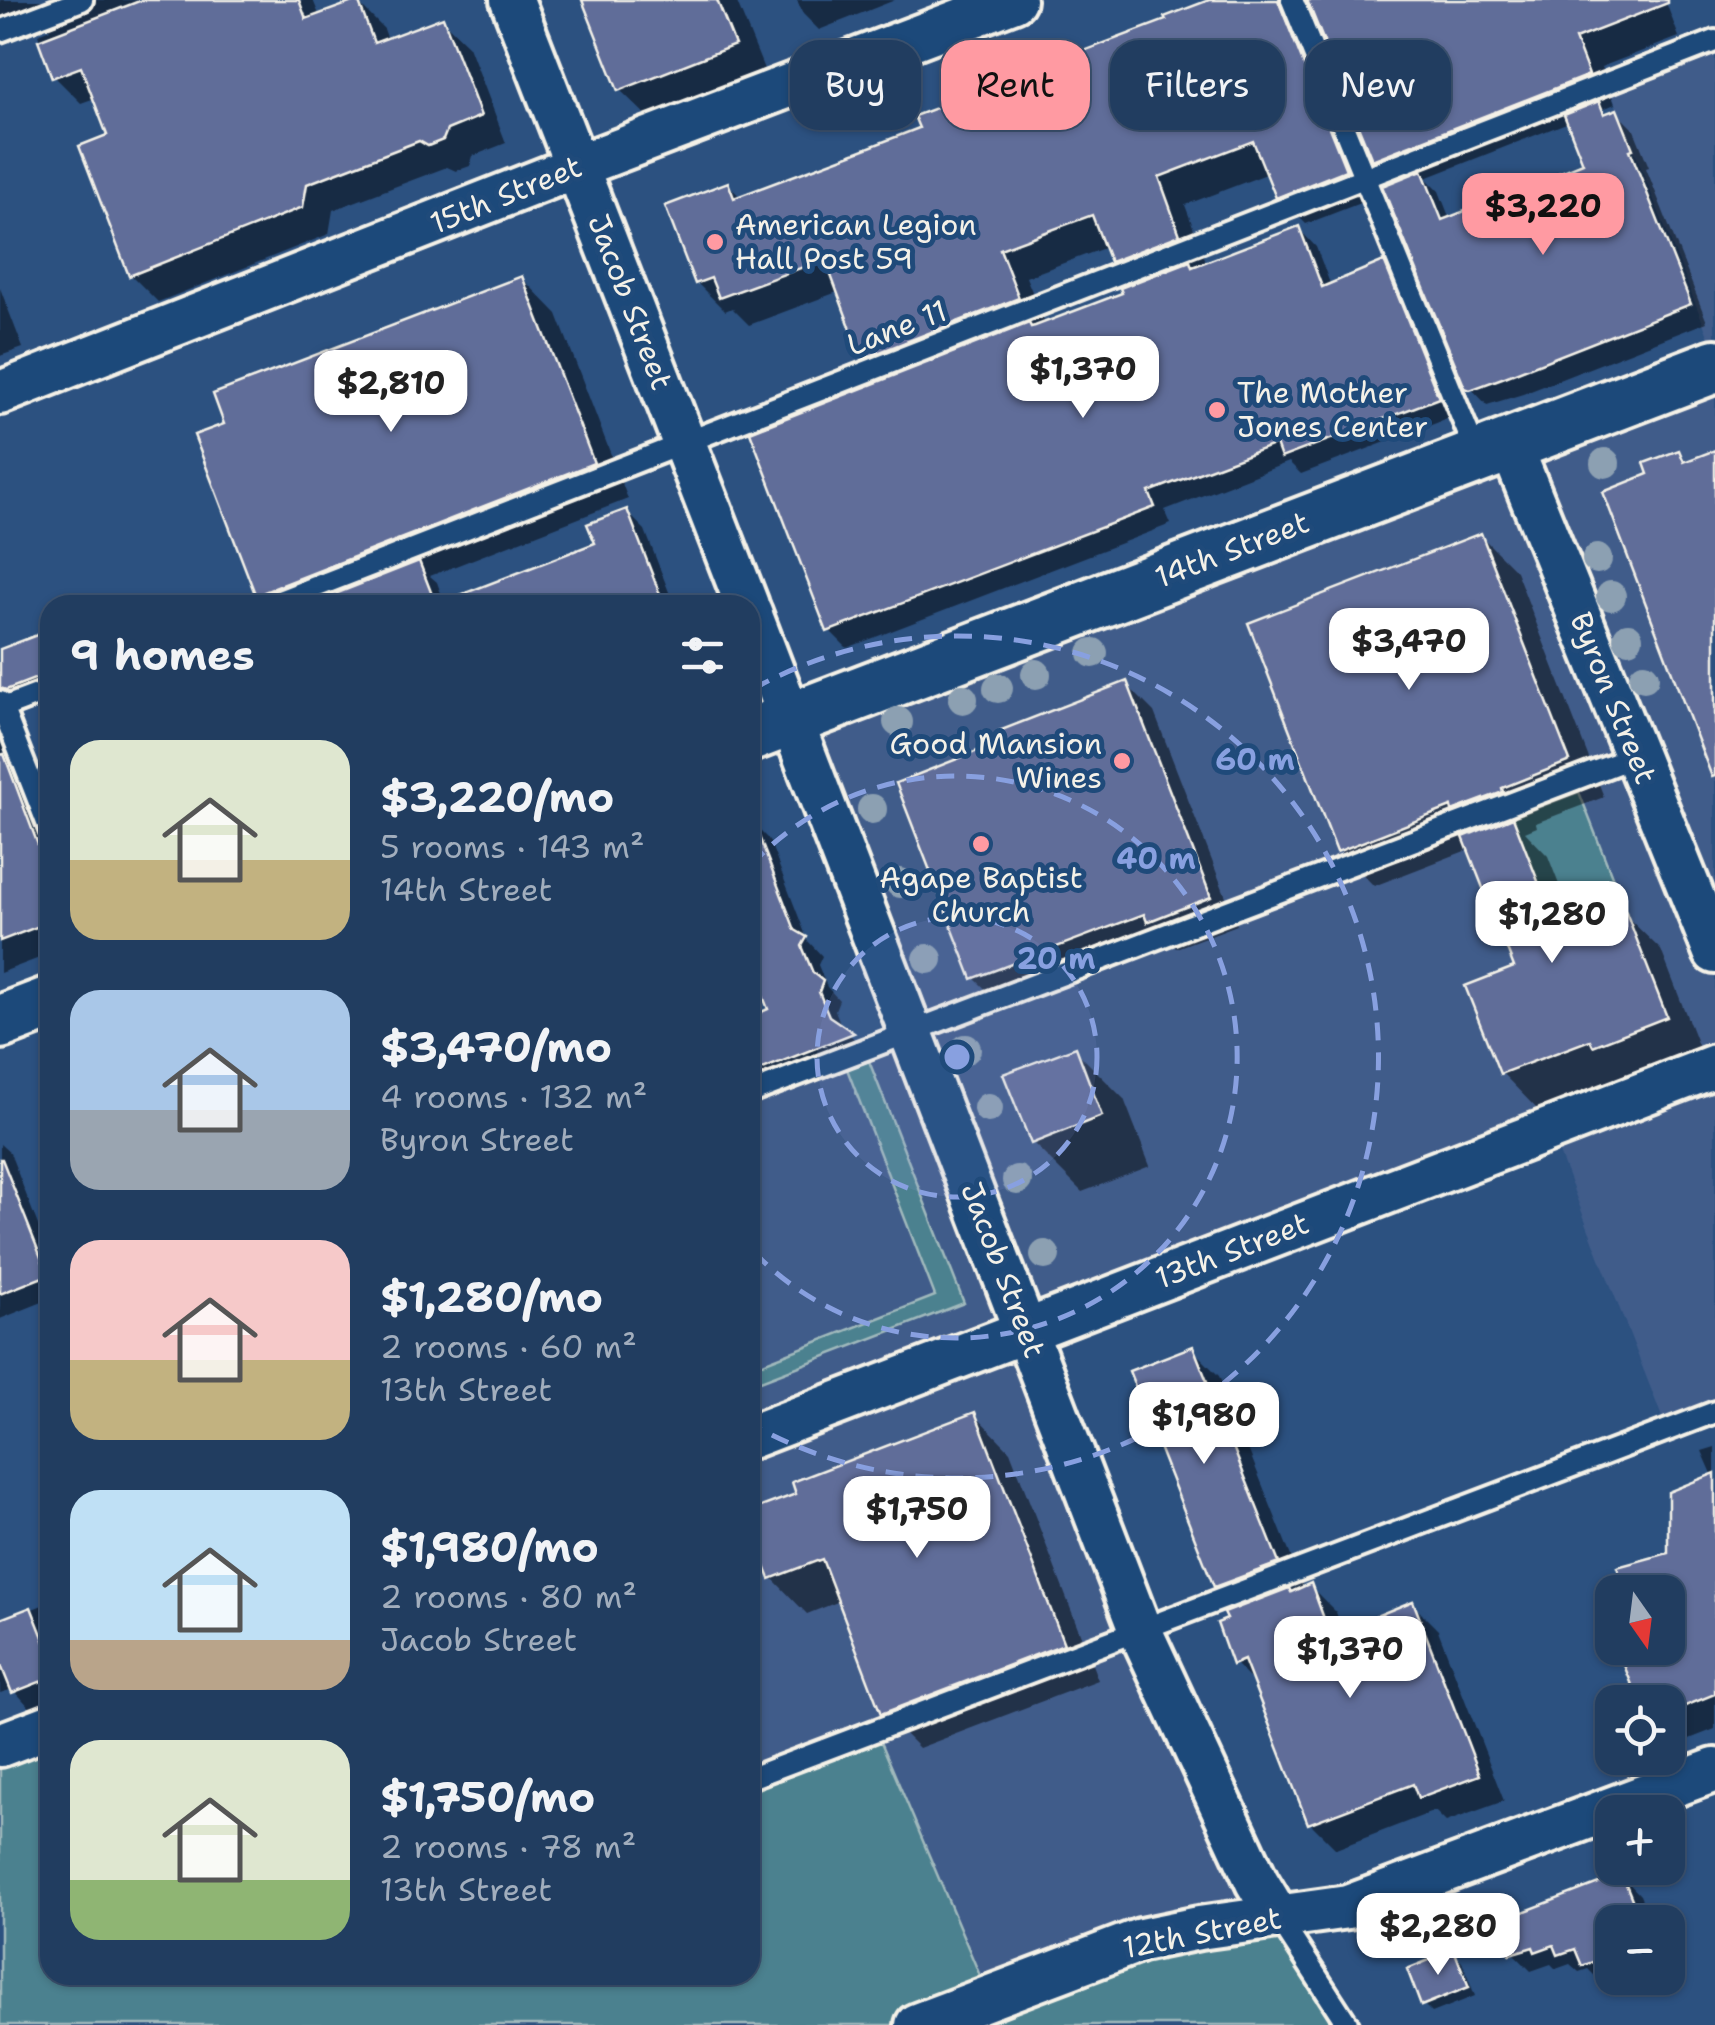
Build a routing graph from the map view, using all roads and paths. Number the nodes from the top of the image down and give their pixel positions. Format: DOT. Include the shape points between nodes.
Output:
graph roads {
  1 [pos="82,0"];
  2 [pos="512,0"];
  3 [pos="1014,0"];
  4 [pos="1292,0"];
  5 [pos="0,31"];
  6 [pos="1715,41"];
  7 [pos="578,166"];
  8 [pos="1364,178"];
  9 [pos="1715,366"];
  10 [pos="0,393"];
  11 [pos="684,443"];
  12 [pos="1494,450"];
  13 [pos="295,595"];
  14 [pos="743,595"];
  15 [pos="760,670"];
  16 [pos="40,693"];
  17 [pos="1,706"];
  18 [pos="770,727"];
  19 [pos="1636,756"];
  20 [pos="40,805"];
  21 [pos="1715,952"];
  22 [pos="40,1006"];
  23 [pos="0,1022"];
  24 [pos="912,1032"];
  25 [pos="1715,1066"];
  26 [pos="760,1090"];
  27 [pos="1026,1330"];
  28 [pos="1715,1412"];
  29 [pos="760,1433"];
  30 [pos="1140,1630"];
  31 [pos="40,1730"];
  32 [pos="0,1745"];
  33 [pos="1715,1770"];
  34 [pos="760,1774"];
  35 [pos="1278,1917"];
  36 [pos="918,2025"];
  37 [pos="1351,2025"];
  1 -- 5 [label="lane"];
  2 -- 7 [label="street, Jacob Street"];
  3 -- 7 [label="street, 15th Street"];
  4 -- 8 [label="lane"];
  6 -- 8 [label="lane, Lane 11"];
  7 -- 10 [label="street, 15th Street"];
  7 -- 11 [label="street, Jacob Street"];
  8 -- 11 [label="lane, Lane 11"];
  8 -- 12 [label="lane"];
  9 -- 12 [label="street, 14th Street"];
  11 -- 13 [label="lane, Lane 11"];
  11 -- 14 [label="street, Jacob Street"];
  12 -- 18 [label="street, 14th Street"];
  12 -- 19 [label="street, Byron Street"];
  15 -- 18 [label="street, Jacob Street"];
  16 -- 17 [label="lane"];
  17 -- 20 [label="lane"];
  18 -- 24 [label="street, Jacob Street"];
  19 -- 21 [label="street, Byron Street"];
  19 -- 24 [label="lane"];
  22 -- 23 [label="street"];
  24 -- 26 [label="lane"];
  24 -- 27 [label="street, Jacob Street"];
  25 -- 27 [label="street, 13th Street"];
  27 -- 29 [label="street, 13th Street"];
  27 -- 30 [label="street, Jacob Street"];
  28 -- 30 [label="lane"];
  30 -- 34 [label="lane"];
  30 -- 35 [label="street, Jacob Street"];
  31 -- 32 [label="street"];
  33 -- 35 [label="street, 12th Street" via="1348,1908"];
  35 -- 36 [label="street, 12th Street" via="1142,1940"];
  35 -- 37 [label="lane"];
}
